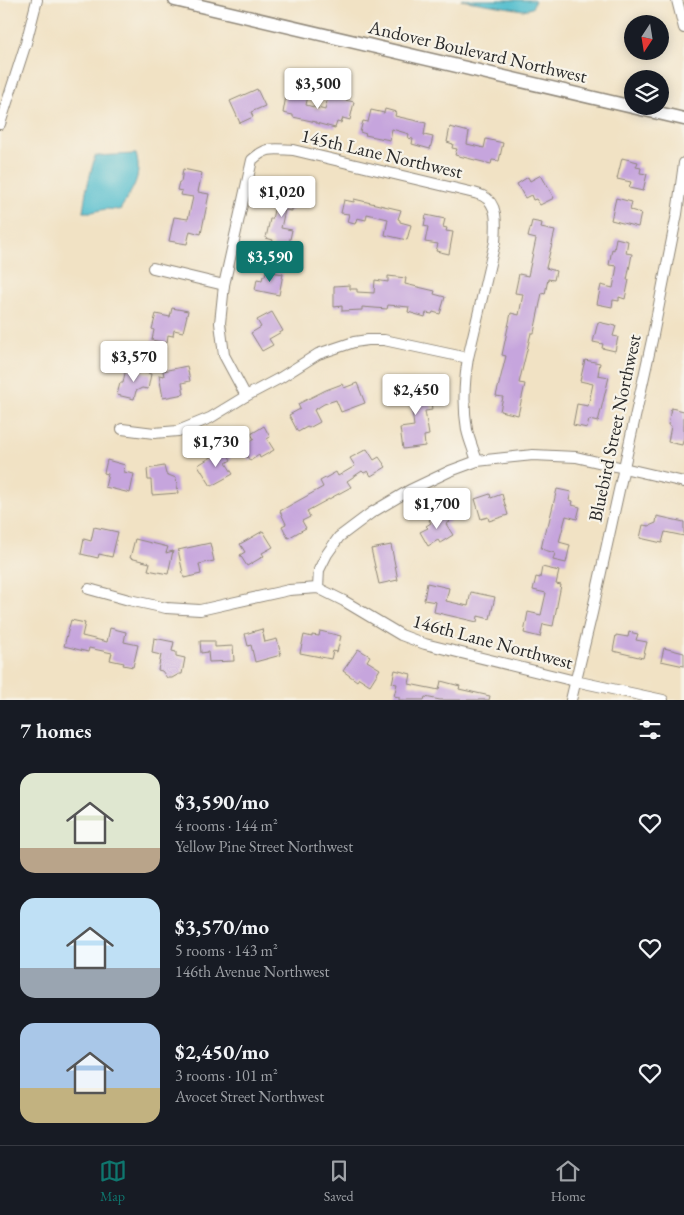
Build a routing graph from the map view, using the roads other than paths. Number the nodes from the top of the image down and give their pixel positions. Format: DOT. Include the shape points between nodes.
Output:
graph roads {
  1 [pos="37,0"];
  2 [pos="175,0"];
  3 [pos="677,0"];
  4 [pos="684,28"];
  5 [pos="684,119"];
  6 [pos="0,124"];
  7 [pos="684,162"];
  8 [pos="153,268"];
  9 [pos="224,285"];
  10 [pos="468,358"];
  11 [pos="246,396"];
  12 [pos="122,429"];
  13 [pos="477,461"];
  14 [pos="623,468"];
  15 [pos="684,482"];
  16 [pos="318,588"];
  17 [pos="88,589"];
  18 [pos="574,681"];
  19 [pos="571,700"];
  20 [pos="663,700"];
  1 -- 6 [label="street"];
  2 -- 5 [label="street, Andover Boulevard Northwest"];
  3 -- 4 [label="street"];
  7 -- 14 [label="street, Bluebird Street Northwest" via="652,340"];
  8 -- 9 [label="street"];
  9 -- 10 [label="street, 145th Lane Northwest" via="252,160 270,148 293,150 484,196 493,206 495,242"];
  9 -- 11 [label="street" via="220,323 224,355"];
  10 -- 11 [label="street" via="384,340 354,342 318,354"];
  10 -- 13 [label="street" via="464,407"];
  11 -- 12 [label="street" via="210,418 178,431 154,433"];
  13 -- 14 [label="street" via="533,455 576,457"];
  13 -- 16 [label="street" via="410,490 339,537 320,570"];
  14 -- 15 [label="street"];
  14 -- 18 [label="street, Bluebird Street Northwest"];
  16 -- 17 [label="street" via="289,590 200,610 166,608"];
  16 -- 18 [label="street, 146th Lane Northwest" via="401,635 425,644"];
  18 -- 19 [label="street, Bluebird Street Northwest"];
  18 -- 20 [label="street, 146th Lane Northwest"];
}
